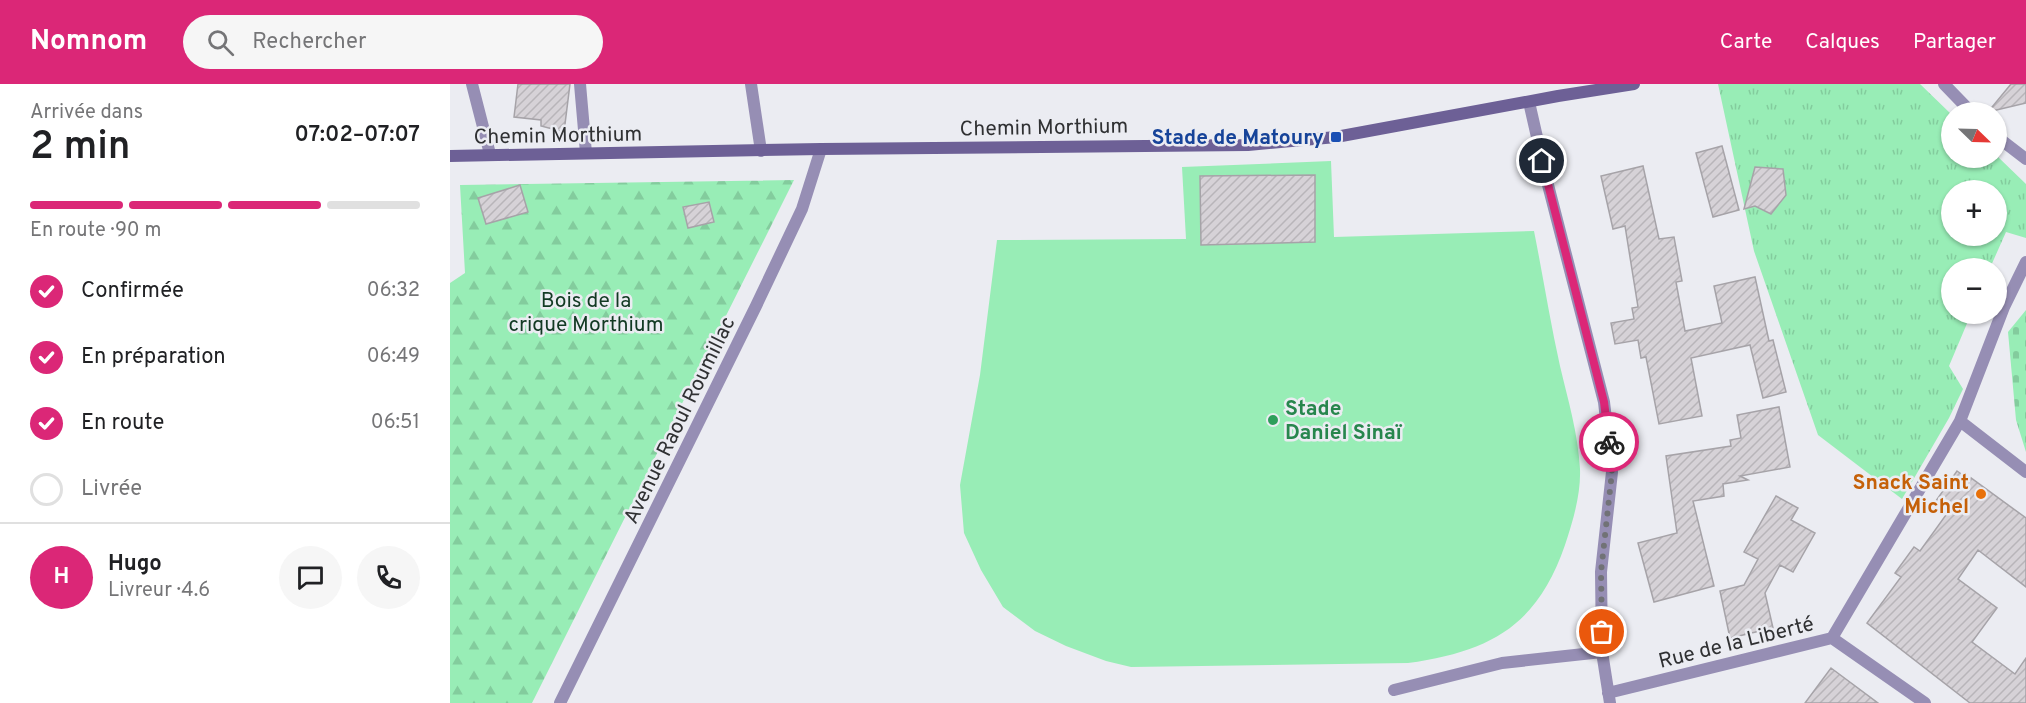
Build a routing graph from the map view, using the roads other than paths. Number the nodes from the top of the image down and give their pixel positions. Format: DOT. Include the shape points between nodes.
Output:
graph roads {
  1 [pos="472,84"];
  2 [pos="580,84"];
  3 [pos="751,84"];
  4 [pos="1634,84"];
  5 [pos="1944,84"];
  6 [pos="1577,88"];
  7 [pos="1529,102"];
  8 [pos="1961,102"];
  9 [pos="2007,144"];
  10 [pos="821,149"];
  11 [pos="761,151"];
  12 [pos="586,153"];
  13 [pos="490,154"];
  14 [pos="450,156"];
  15 [pos="2026,159"];
  16 [pos="2026,262"];
  17 [pos="1960,421"];
  18 [pos="2026,472"];
  19 [pos="1832,638"];
  20 [pos="1602,652"];
  21 [pos="1394,690"];
  22 [pos="1609,698"];
  23 [pos="560,703"];
  24 [pos="1925,703"];
  1 -- 13 [label="street"];
  2 -- 12 [label="street"];
  3 -- 11 [label="street"];
  4 -- 6 [label="street, Chemin Morthium"];
  5 -- 8 [label="street"];
  6 -- 7 [label="street, Chemin Morthium"];
  7 -- 10 [label="street, Chemin Morthium" via="1336,137 1248,145"];
  7 -- 20 [label="street" via="1604,402 1612,472 1601,572"];
  9 -- 15 [label="street"];
  10 -- 11 [label="street, Chemin Morthium"];
  10 -- 23 [label="street, Avenue Raoul Roumillac" via="802,209"];
  11 -- 12 [label="street, Chemin Morthium"];
  12 -- 13 [label="street, Chemin Morthium"];
  13 -- 14 [label="street, Chemin Morthium"];
  16 -- 17 [label="street"];
  17 -- 18 [label="street"];
  17 -- 19 [label="street"];
  19 -- 22 [label="street, Rue de la Liberté"];
  19 -- 24 [label="street, Rue de la Liberté"];
  20 -- 21 [label="street" via="1502,663"];
  20 -- 22 [label="street"];
}
